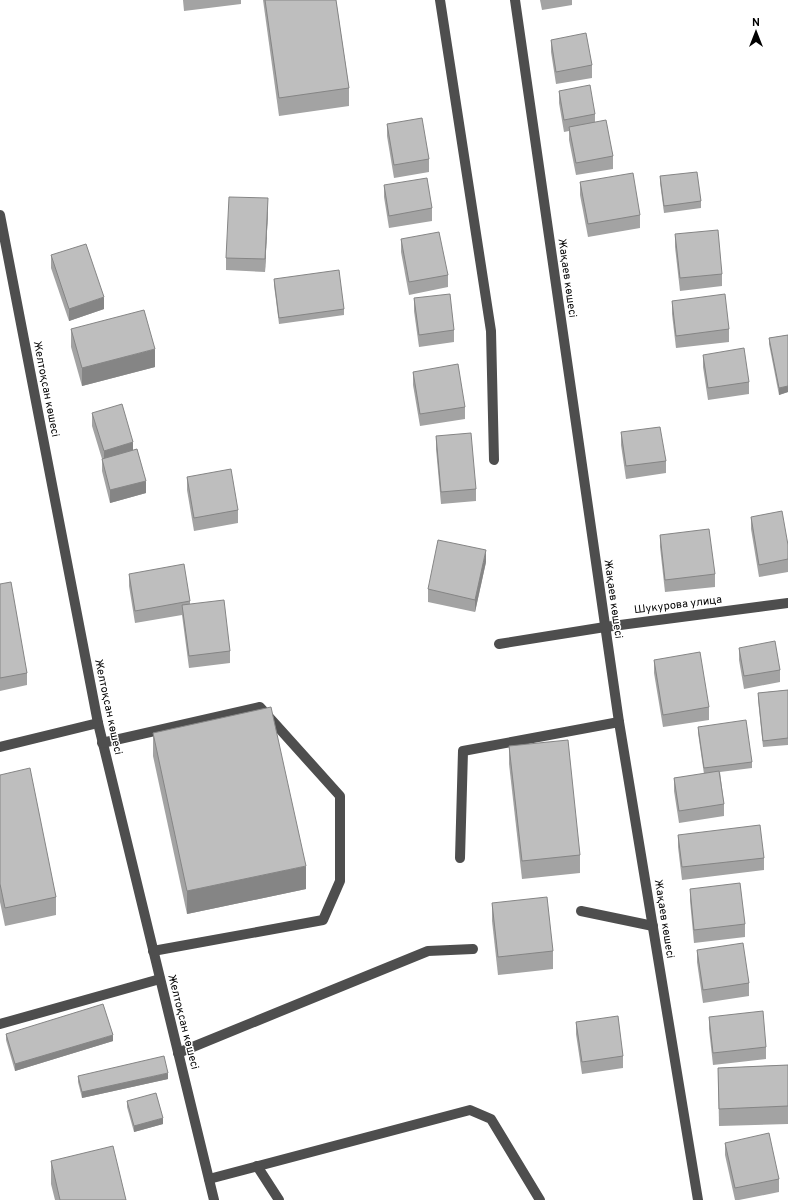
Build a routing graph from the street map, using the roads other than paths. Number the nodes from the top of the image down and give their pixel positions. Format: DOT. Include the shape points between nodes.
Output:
graph roads {
  1 [pos="440,0"];
  2 [pos="515,0"];
  3 [pos="0,215"];
  4 [pos="494,460"];
  5 [pos="788,603"];
  6 [pos="605,627"];
  7 [pos="499,644"];
  8 [pos="619,722"];
  9 [pos="98,723"];
  10 [pos="102,743"];
  11 [pos="0,747"];
  12 [pos="460,858"];
  13 [pos="581,911"];
  14 [pos="653,926"];
  15 [pos="473,949"];
  16 [pos="153,951"];
  17 [pos="160,979"];
  18 [pos="0,1024"];
  19 [pos="178,1053"];
  20 [pos="257,1166"];
  21 [pos="209,1179"];
  22 [pos="214,1200"];
  23 [pos="279,1200"];
  24 [pos="540,1200"];
  25 [pos="698,1200"];
  1 -- 4 [label="street" via="491,331"];
  2 -- 6 [label="street, Жақаев көшесі"];
  3 -- 9 [label="street, Желтоқсан көшесі"];
  5 -- 6 [label="street, Шукурова улица"];
  6 -- 7 [label="street, Шукурова улица"];
  6 -- 8 [label="street, Жақаев көшесі"];
  8 -- 12 [label="street" via="463,751"];
  8 -- 14 [label="street, Жақаев көшесі"];
  9 -- 10 [label="street, Желтоқсан көшесі"];
  9 -- 11 [label="street"];
  10 -- 16 [label="street, Желтоқсан көшесі"];
  10 -- 16 [label="street" via="260,707 340,796 340,881 323,920"];
  13 -- 14 [label="street"];
  14 -- 25 [label="street, Жақаев көшесі"];
  15 -- 19 [label="street" via="428,951"];
  16 -- 17 [label="street, Желтоқсан көшесі"];
  17 -- 18 [label="street"];
  17 -- 19 [label="street, Желтоқсан көшесі"];
  19 -- 21 [label="street, Желтоқсан көшесі"];
  20 -- 21 [label="street"];
  20 -- 23 [label="street"];
  20 -- 24 [label="street" via="470,1110 491,1119"];
  21 -- 22 [label="street, Желтоқсан көшесі"];
}
